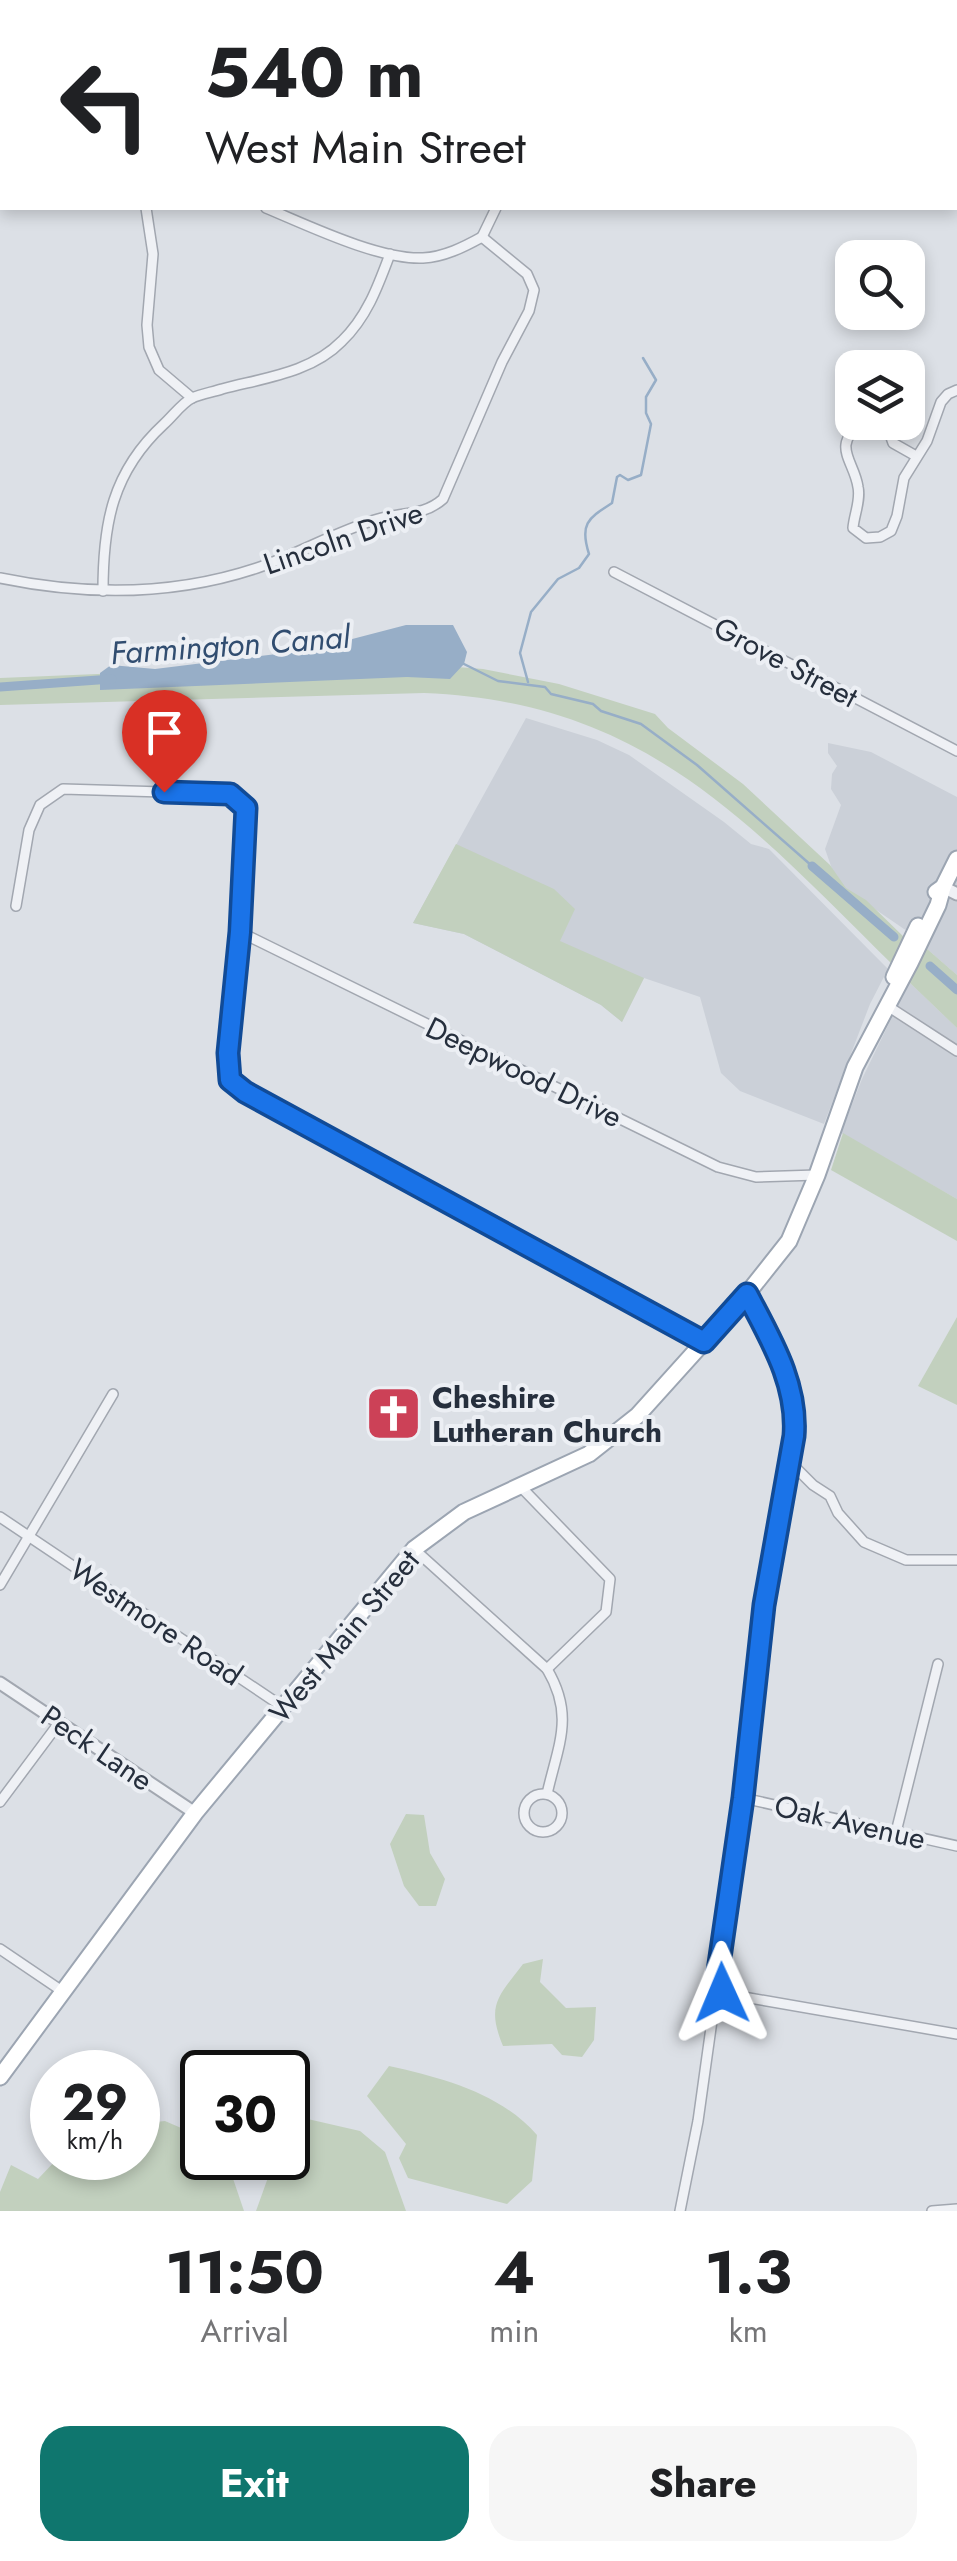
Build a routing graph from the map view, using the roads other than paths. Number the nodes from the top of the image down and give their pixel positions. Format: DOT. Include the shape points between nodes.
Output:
graph roads {
  1 [pos="146,210"];
  2 [pos="271,210"];
  3 [pos="495,210"];
  4 [pos="482,237"];
  5 [pos="390,254"];
  6 [pos="957,390"];
  7 [pos="192,398"];
  8 [pos="848,440"];
  9 [pos="892,440"];
  10 [pos="916,456"];
  11 [pos="614,572"];
  12 [pos="0,578"];
  13 [pos="103,591"];
  14 [pos="957,751"];
  15 [pos="957,859"];
  16 [pos="950,890"];
  17 [pos="16,906"];
  18 [pos="240,932"];
  19 [pos="886,1005"];
  20 [pos="957,1051"];
  21 [pos="818,1175"];
  22 [pos="747,1294"];
  23 [pos="704,1342"];
  24 [pos="113,1394"];
  25 [pos="791,1462"];
  26 [pos="521,1486"];
  27 [pos="0,1517"];
  28 [pos="29,1537"];
  29 [pos="414,1549"];
  30 [pos="957,1560"];
  31 [pos="0,1585"];
  32 [pos="938,1664"];
  33 [pos="547,1668"];
  34 [pos="0,1683"];
  35 [pos="283,1706"];
  36 [pos="59,1723"];
  37 [pos="547,1794"];
  38 [pos="743,1798"];
  39 [pos="0,1802"];
  40 [pos="195,1813"];
  41 [pos="896,1832"];
  42 [pos="957,1846"];
  43 [pos="0,1949"];
  44 [pos="62,1991"];
  45 [pos="715,1992"];
  46 [pos="957,2034"];
  47 [pos="0,2076"];
  48 [pos="957,2209"];
  49 [pos="680,2211"];
  50 [pos="932,2211"];
  1 -- 7 [label="street" via="152,254 148,347 159,370"];
  2 -- 5 [label="street"];
  3 -- 4 [label="street"];
  4 -- 5 [label="street" via="423,258"];
  4 -- 13 [label="street, Lincoln Drive" via="527,274 534,290 443,499 430,510 378,519 212,581"];
  5 -- 7 [label="street" via="370,305 329,352 284,374"];
  6 -- 10 [label="street" via="941,402"];
  7 -- 13 [label="street" via="150,437 118,488 103,540"];
  8 -- 10 [label="street" via="846,459 858,486 853,528 866,538 891,531"];
  9 -- 10 [label="street"];
  11 -- 14 [label="street, Grove Street"];
  12 -- 13 [label="street, Lincoln Drive"];
  15 -- 16 [label="main road, West Main Street"];
  16 -- 19 [label="main road, West Main Street" via="936,892 906,947"];
  17 -- 18 [label="street" via="29,830 40,805 64,789 230,794 246,808"];
  18 -- 21 [label="street, Deepwood Drive" via="718,1168 756,1177"];
  18 -- 23 [label="street" via="230,1080"];
  19 -- 20 [label="street"];
  19 -- 21 [label="main road, West Main Street" via="855,1067"];
  21 -- 22 [label="main road, West Main Street" via="788,1241"];
  22 -- 23 [label="main road, West Main Street"];
  22 -- 25 [label="street" via="780,1358 796,1410"];
  23 -- 26 [label="main road, West Main Street" via="637,1416 589,1454"];
  24 -- 28 [label="street"];
  25 -- 30 [label="street" via="830,1496 864,1542 906,1560"];
  25 -- 38 [label="street" via="764,1605"];
  26 -- 29 [label="main road, West Main Street" via="464,1512"];
  26 -- 33 [label="street" via="610,1579 606,1612"];
  27 -- 28 [label="street, Westmore Road"];
  28 -- 31 [label="street"];
  28 -- 35 [label="street, Westmore Road"];
  29 -- 33 [label="street"];
  29 -- 35 [label="main road, West Main Street"];
  32 -- 41 [label="street"];
  33 -- 37 [label="street" via="565,1717"];
  34 -- 36 [label="street, Peck Lane"];
  35 -- 40 [label="main road, West Main Street"];
  36 -- 39 [label="street"];
  36 -- 40 [label="street, Peck Lane"];
  37 -- 37 [label="street" via="561,1806 562,1818 549,1832 536,1832 524,1818 525,1805"];
  38 -- 41 [label="street, Oak Avenue"];
  38 -- 45 [label="street"];
  40 -- 44 [label="main road, West Main Street"];
  41 -- 42 [label="street, Oak Avenue"];
  43 -- 44 [label="street"];
  44 -- 47 [label="main road, West Main Street"];
  45 -- 46 [label="street"];
  45 -- 49 [label="street"];
  48 -- 50 [label="street"];
}
